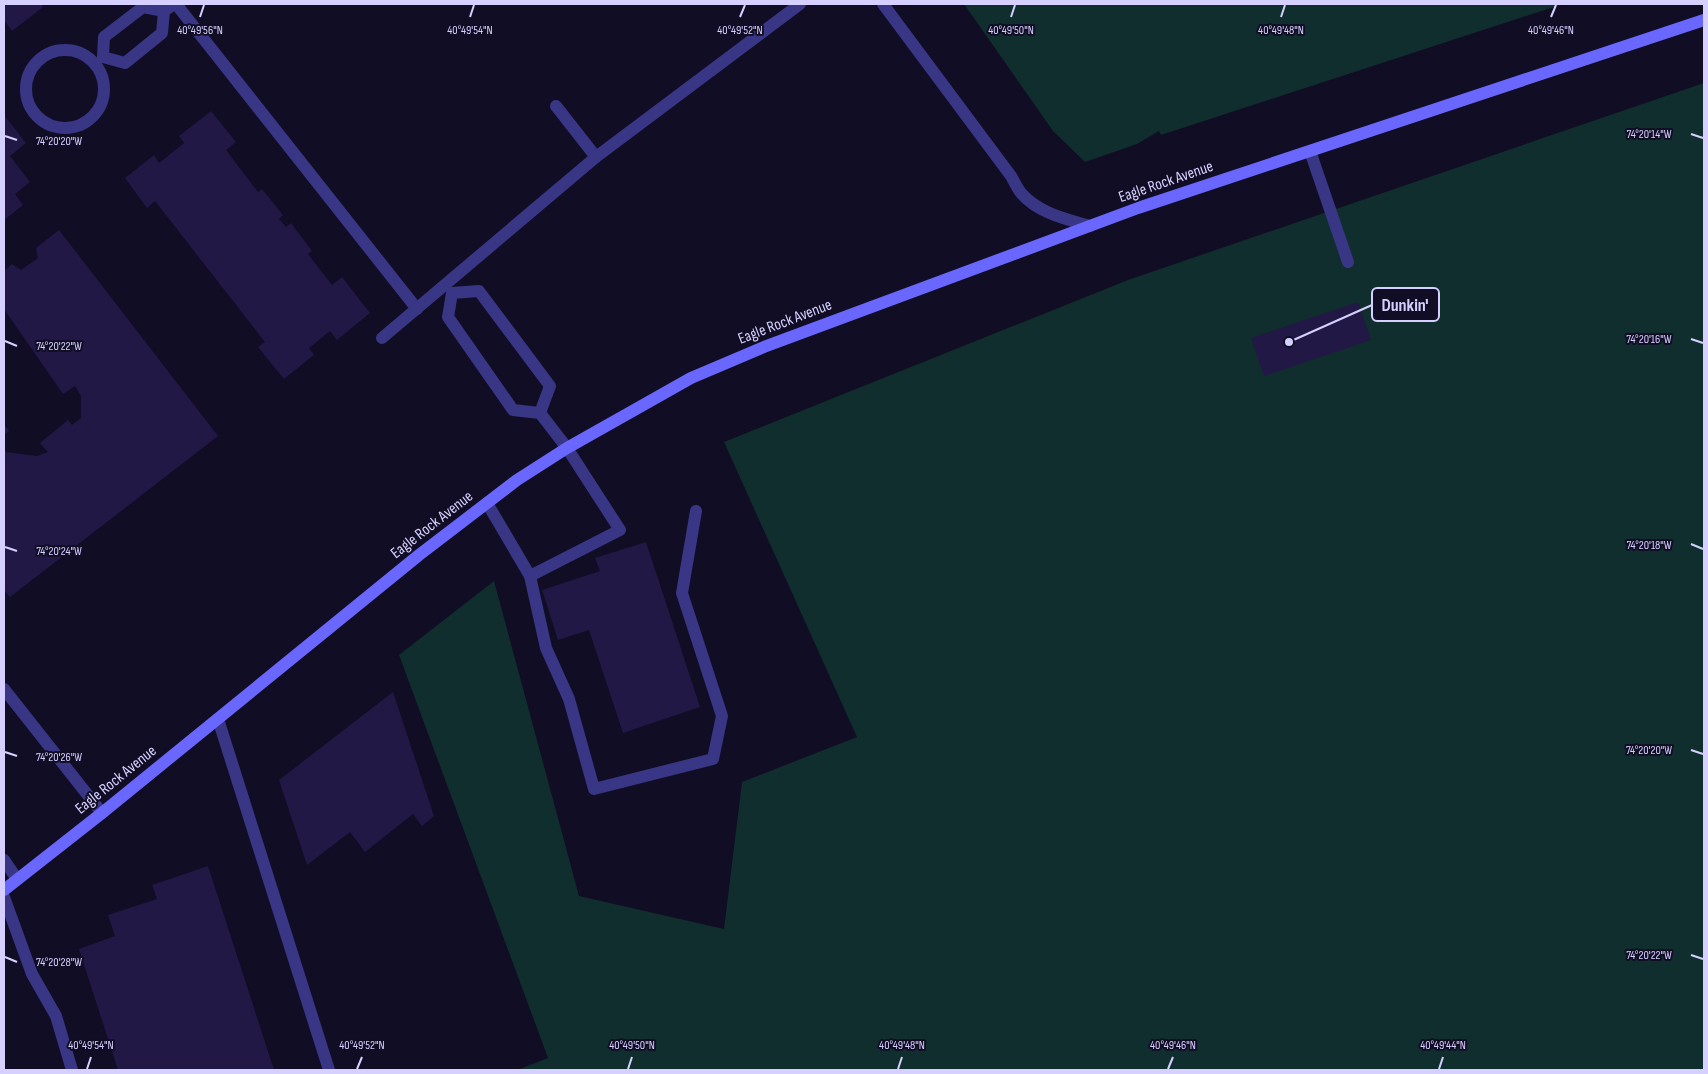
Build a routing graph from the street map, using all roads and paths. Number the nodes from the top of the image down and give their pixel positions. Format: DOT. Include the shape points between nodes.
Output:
graph roads {
  1 [pos="800,4"];
  2 [pos="882,4"];
  3 [pos="171,6"];
  4 [pos="1704,20"];
  5 [pos="99,61"];
  6 [pos="556,106"];
  7 [pos="1310,151"];
  8 [pos="596,157"];
  9 [pos="1090,226"];
  10 [pos="1348,262"];
  11 [pos="449,289"];
  12 [pos="417,308"];
  13 [pos="382,338"];
  14 [pos="540,413"];
  15 [pos="566,448"];
  16 [pos="487,502"];
  17 [pos="696,511"];
  18 [pos="530,576"];
  19 [pos="4,689"];
  20 [pos="218,719"];
  21 [pos="102,813"];
  22 [pos="4,860"];
  23 [pos="17,879"];
  24 [pos="4,890"];
  25 [pos="4,897"];
  26 [pos="72,1070"];
  27 [pos="329,1070"];
  1 -- 8 [label="street"];
  2 -- 9 [label="street" via="1021,193 1051,214"];
  3 -- 5 [label="street" via="143,7 104,37"];
  3 -- 5 [label="street" via="162,33 125,63"];
  3 -- 12 [label="street"];
  4 -- 7 [label="main road, Eagle Rock Avenue"];
  5 -- 5 [label="street" via="64,50 51,52 39,60 26,82 30,108 50,126 63,129 87,122 102,102 104,90"];
  6 -- 8 [label="street"];
  7 -- 9 [label="main road, Eagle Rock Avenue"];
  7 -- 10 [label="street"];
  8 -- 11 [label="street"];
  9 -- 15 [label="main road, Eagle Rock Avenue" via="728,362 691,378"];
  11 -- 12 [label="street"];
  11 -- 14 [label="street" via="448,317 513,410"];
  11 -- 14 [label="street" via="479,291 550,386"];
  12 -- 13 [label="street"];
  14 -- 15 [label="street"];
  15 -- 16 [label="main road, Eagle Rock Avenue"];
  15 -- 18 [label="street" via="620,530"];
  16 -- 18 [label="street"];
  16 -- 20 [label="main road, Eagle Rock Avenue"];
  17 -- 18 [label="street" via="682,594 722,716 713,759 594,789 569,700 546,648"];
  19 -- 21 [label="street"];
  20 -- 21 [label="main road, Eagle Rock Avenue"];
  20 -- 27 [label="street"];
  21 -- 23 [label="main road, Eagle Rock Avenue"];
  22 -- 23 [label="street"];
  23 -- 24 [label="main road, Eagle Rock Avenue"];
  25 -- 26 [label="street" via="32,974 56,1016"];
}
